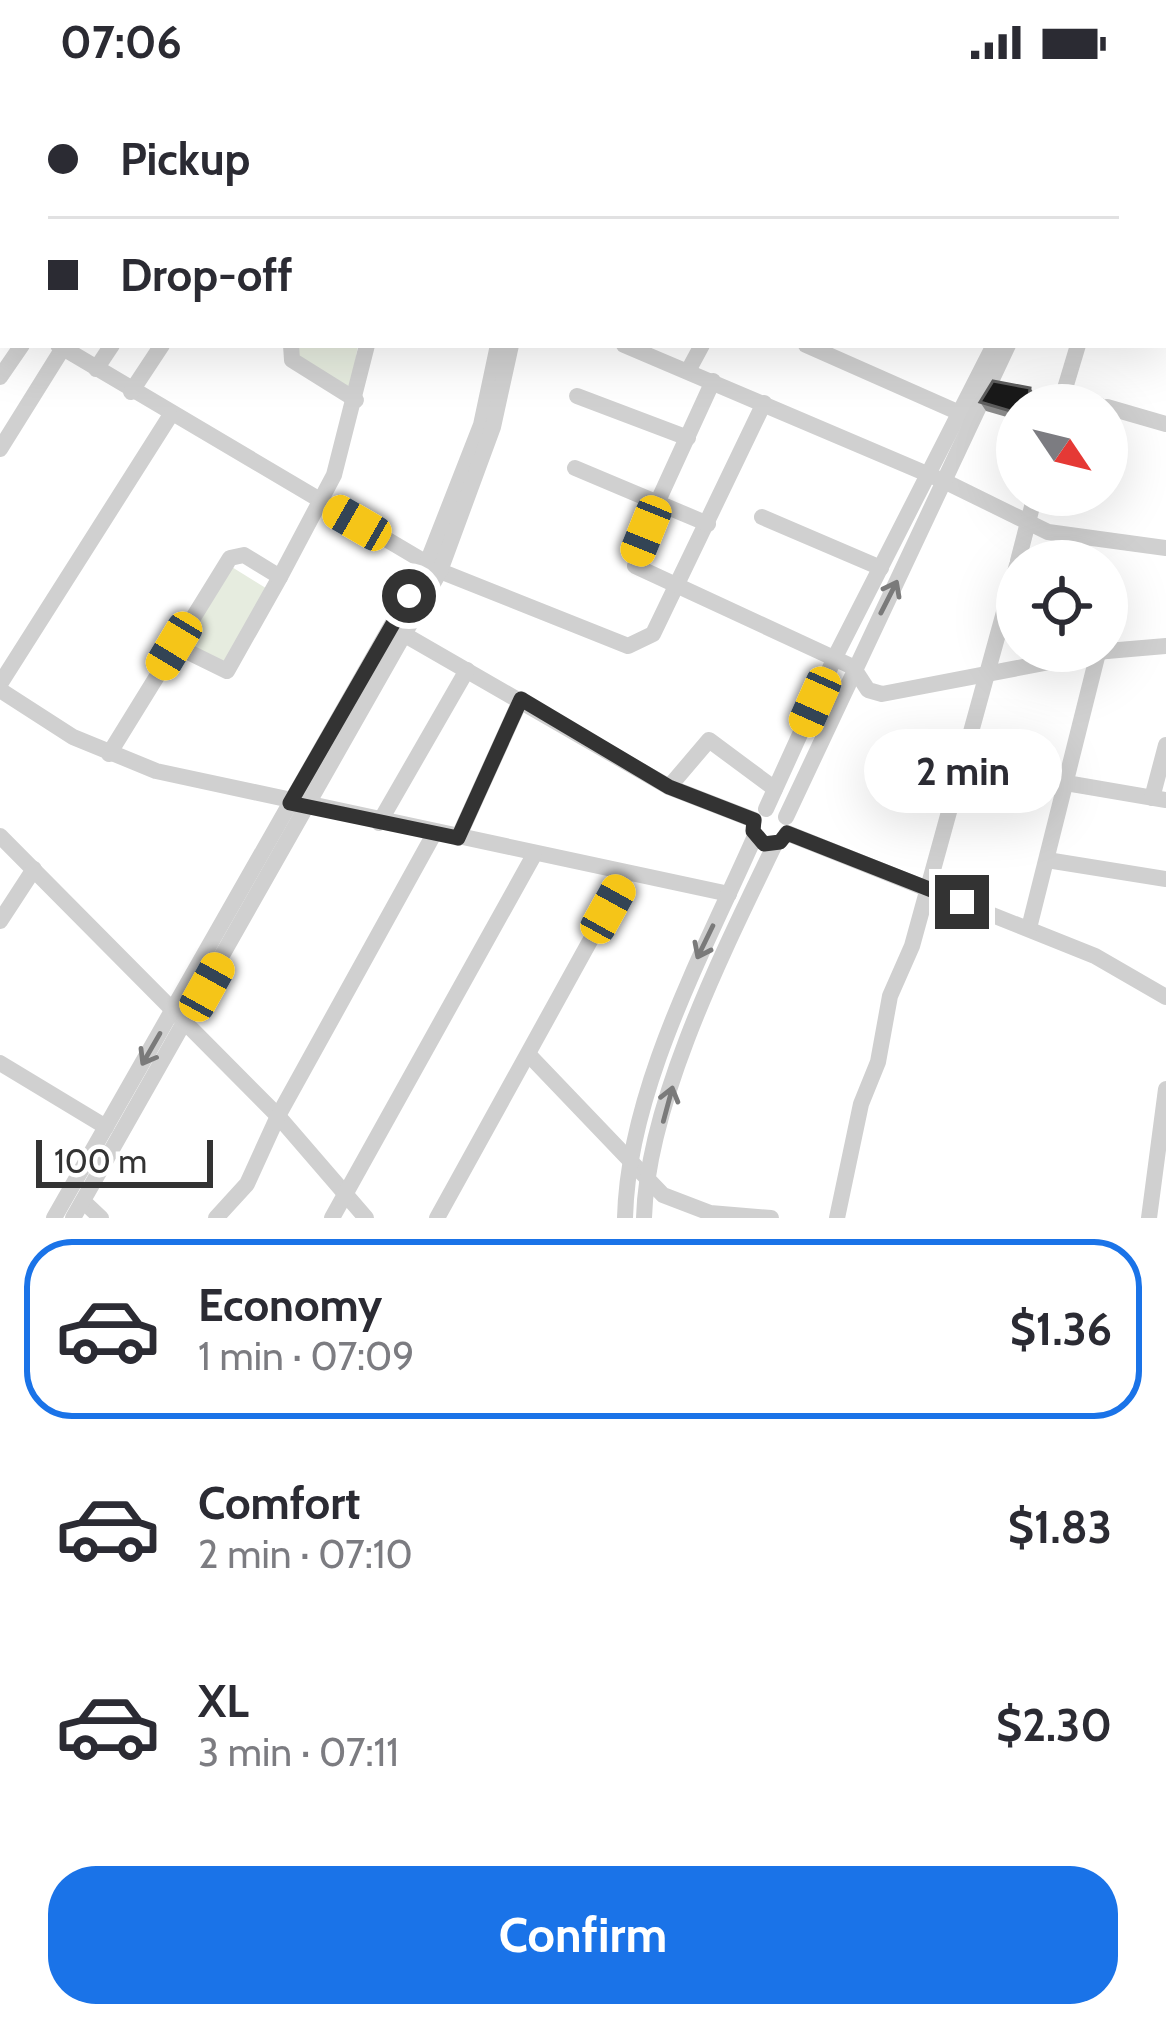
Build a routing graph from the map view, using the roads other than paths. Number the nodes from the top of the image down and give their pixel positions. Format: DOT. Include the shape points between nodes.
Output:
graph roads {
  1 [pos="59,348"];
  2 [pos="63,348"];
  3 [pos="110,348"];
  4 [pos="160,348"];
  5 [pos="291,348"];
  6 [pos="366,348"];
  7 [pos="497,348"];
  8 [pos="510,348"];
  9 [pos="631,348"];
  10 [pos="700,348"];
  11 [pos="813,348"];
  12 [pos="993,348"];
  13 [pos="1006,348"];
  14 [pos="1077,348"];
  15 [pos="97,369"];
  16 [pos="688,371"];
  17 [pos="713,381"];
  18 [pos="1067,384"];
  19 [pos="131,392"];
  20 [pos="577,396"];
  21 [pos="356,400"];
  22 [pos="764,403"];
  23 [pos="1128,413"];
  24 [pos="962,414"];
  25 [pos="170,416"];
  26 [pos="1166,424"];
  27 [pos="688,438"];
  28 [pos="0,449"];
  29 [pos="574,468"];
  30 [pos="938,479"];
  31 [pos="658,501"];
  32 [pos="322,503"];
  33 [pos="1030,516"];
  34 [pos="762,517"];
  35 [pos="708,524"];
  36 [pos="1028,524"];
  37 [pos="1024,540"];
  38 [pos="1166,548"];
  39 [pos="434,567"];
  40 [pos="881,568"];
  41 [pos="280,577"];
  42 [pos="677,586"];
  43 [pos="405,635"];
  44 [pos="174,646"];
  45 [pos="1166,646"];
  46 [pos="996,647"];
  47 [pos="1128,650"];
  48 [pos="835,659"];
  49 [pos="853,667"];
  50 [pos="467,670"];
  51 [pos="999,672"];
  52 [pos="1098,672"];
  53 [pos="989,674"];
  54 [pos="0,687"];
  55 [pos="521,699"];
  56 [pos="1166,745"];
  57 [pos="109,754"];
  58 [pos="1066,783"];
  59 [pos="669,787"];
  60 [pos="775,789"];
  61 [pos="1159,799"];
  62 [pos="298,805"];
  63 [pos="758,822"];
  64 [pos="380,823"];
  65 [pos="782,832"];
  66 [pos="434,834"];
  67 [pos="0,836"];
  68 [pos="458,838"];
  69 [pos="535,855"];
  70 [pos="1047,860"];
  71 [pos="34,869"];
  72 [pos="627,874"];
  73 [pos="1166,879"];
  74 [pos="928,889"];
  75 [pos="729,894"];
  76 [pos="0,921"];
  77 [pos="1029,928"];
  78 [pos="1163,988"];
  79 [pos="180,1016"];
  80 [pos="529,1054"];
  81 [pos="0,1063"];
  82 [pos="1166,1089"];
  83 [pos="278,1117"];
  84 [pos="106,1127"];
  85 [pos="632,1162"];
  86 [pos="649,1180"];
  87 [pos="346,1195"];
  88 [pos="83,1201"];
  89 [pos="54,1218"];
  90 [pos="73,1218"];
  91 [pos="101,1218"];
  92 [pos="216,1218"];
  93 [pos="332,1218"];
  94 [pos="366,1218"];
  95 [pos="436,1218"];
  96 [pos="625,1218"];
  97 [pos="644,1218"];
  98 [pos="771,1218"];
  99 [pos="837,1218"];
  100 [pos="1149,1218"];
  1 -- 28 [label="street"];
  2 -- 15 [label="street"];
  3 -- 15 [label="street"];
  4 -- 19 [label="street"];
  5 -- 21 [label="street" via="292,360"];
  6 -- 21 [label="street"];
  7 -- 39 [label="street"];
  8 -- 39 [label="street" via="487,444"];
  9 -- 16 [label="street"];
  10 -- 16 [label="street"];
  11 -- 24 [label="street"];
  12 -- 24 [label="street"];
  13 -- 30 [label="street"];
  14 -- 18 [label="street"];
  15 -- 19 [label="street"];
  16 -- 17 [label="street"];
  17 -- 22 [label="street"];
  17 -- 27 [label="street"];
  19 -- 25 [label="street"];
  20 -- 27 [label="street"];
  21 -- 32 [label="street"];
  22 -- 30 [label="street"];
  22 -- 35 [label="street"];
  23 -- 26 [label="street"];
  24 -- 30 [label="street"];
  25 -- 32 [label="street"];
  25 -- 54 [label="street"];
  27 -- 31 [label="street"];
  29 -- 31 [label="street"];
  30 -- 36 [label="street"];
  30 -- 40 [label="street"];
  49 -- 30 [label="street, one-way"];
  31 -- 35 [label="street"];
  31 -- 42 [label="street" via="634,564"];
  32 -- 39 [label="street"];
  32 -- 41 [label="street"];
  33 -- 36 [label="street"];
  34 -- 40 [label="street"];
  35 -- 42 [label="street"];
  36 -- 37 [label="street"];
  36 -- 38 [label="street"];
  39 -- 42 [label="street" via="628,646 653,634"];
  39 -- 43 [label="street"];
  39 -- 62 [label="street"];
  40 -- 48 [label="street"];
  41 -- 44 [label="street" via="244,555 230,558"];
  41 -- 44 [label="street" via="227,671"];
  42 -- 48 [label="street"];
  43 -- 50 [label="street"];
  43 -- 62 [label="street"];
  44 -- 57 [label="street"];
  45 -- 47 [label="street"];
  46 -- 53 [label="street"];
  48 -- 49 [label="street"];
  48 -- 60 [label="street"];
  49 -- 53 [label="street" via="868,690 891,694"];
  49 -- 65 [label="street"];
  50 -- 55 [label="street"];
  50 -- 64 [label="street"];
  51 -- 53 [label="street"];
  52 -- 58 [label="street"];
  53 -- 74 [label="street"];
  54 -- 57 [label="street"];
  55 -- 59 [label="street"];
  55 -- 68 [label="street"];
  56 -- 61 [label="street"];
  57 -- 62 [label="street"];
  58 -- 61 [label="street"];
  58 -- 70 [label="street"];
  59 -- 60 [label="street" via="709,740"];
  59 -- 63 [label="street"];
  60 -- 63 [label="street"];
  62 -- 64 [label="street"];
  62 -- 79 [label="street"];
  63 -- 65 [label="street"];
  63 -- 65 [label="street"];
  63 -- 75 [label="street"];
  64 -- 66 [label="street"];
  65 -- 74 [label="street"];
  86 -- 65 [label="street, one-way" via="716,963"];
  66 -- 68 [label="street"];
  66 -- 83 [label="street"];
  67 -- 71 [label="street"];
  68 -- 69 [label="street"];
  69 -- 72 [label="street"];
  69 -- 87 [label="street"];
  70 -- 73 [label="street"];
  70 -- 77 [label="street"];
  71 -- 76 [label="street"];
  71 -- 79 [label="street"];
  72 -- 75 [label="street"];
  72 -- 80 [label="street"];
  74 -- 77 [label="street"];
  74 -- 99 [label="street" via="890,996"];
  75 -- 85 [label="street, one-way" via="698,956"];
  77 -- 78 [label="street"];
  79 -- 83 [label="street"];
  79 -- 84 [label="street, one-way"];
  79 -- 88 [label="street"];
  80 -- 85 [label="street"];
  80 -- 95 [label="street"];
  81 -- 84 [label="street"];
  82 -- 100 [label="street"];
  83 -- 87 [label="street"];
  83 -- 92 [label="street" via="247,1184"];
  84 -- 89 [label="street"];
  85 -- 86 [label="street"];
  85 -- 96 [label="street"];
  86 -- 97 [label="street"];
  86 -- 98 [label="street" via="683,1206"];
  87 -- 93 [label="street"];
  87 -- 94 [label="street"];
  88 -- 90 [label="street"];
  88 -- 91 [label="street"];
}
